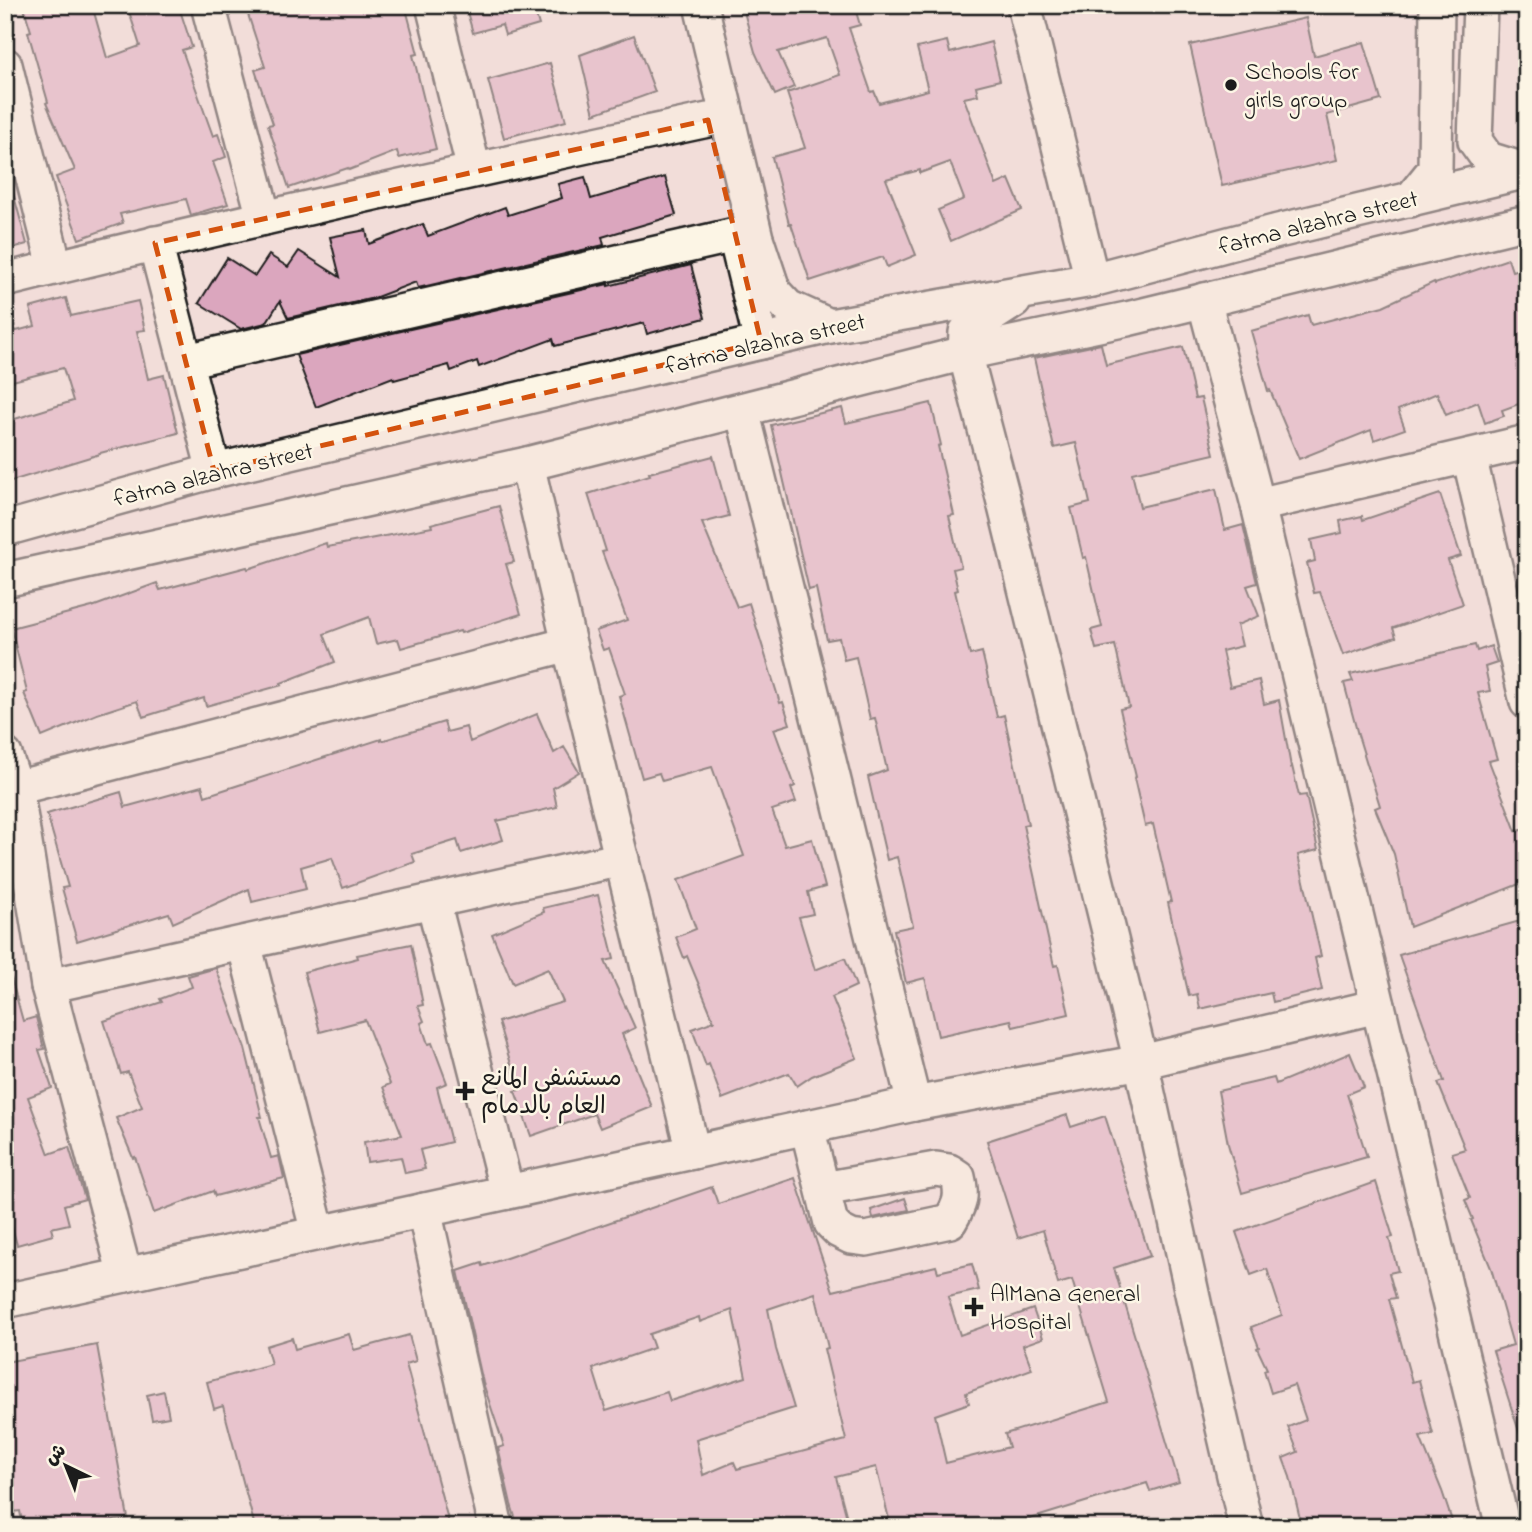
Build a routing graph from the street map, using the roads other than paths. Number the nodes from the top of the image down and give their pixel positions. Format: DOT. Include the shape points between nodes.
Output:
graph roads {
  1 [pos="208,5"];
  2 [pos="433,5"];
  3 [pos="680,5"];
  4 [pos="701,5"];
  5 [pos="1024,5"];
  6 [pos="1437,5"];
  7 [pos="1480,5"];
  8 [pos="5,65"];
  9 [pos="708,120"];
  10 [pos="474,170"];
  11 [pos="1527,171"];
  12 [pos="1410,200"];
  13 [pos="264,218"];
  14 [pos="1527,222"];
  15 [pos="735,235"];
  16 [pos="155,243"];
  17 [pos="55,267"];
  18 [pos="5,280"];
  19 [pos="1093,280"];
  20 [pos="1029,292"];
  21 [pos="1205,300"];
  22 [pos="830,326"];
  23 [pos="761,342"];
  24 [pos="965,354"];
  25 [pos="186,361"];
  26 [pos="742,411"];
  27 [pos="1527,442"];
  28 [pos="1469,456"];
  29 [pos="527,464"];
  30 [pos="214,471"];
  31 [pos="1258,505"];
  32 [pos="5,529"];
  33 [pos="5,580"];
  34 [pos="569,645"];
  35 [pos="1524,681"];
  36 [pos="5,755"];
  37 [pos="16,788"];
  38 [pos="622,859"];
  39 [pos="433,901"];
  40 [pos="244,943"];
  41 [pos="48,986"];
  42 [pos="1378,1006"];
  43 [pos="1141,1062"];
  44 [pos="914,1104"];
  45 [pos="807,1127"];
  46 [pos="693,1152"];
  47 [pos="823,1189"];
  48 [pos="507,1192"];
  49 [pos="424,1210"];
  50 [pos="318,1233"];
  51 [pos="125,1275"];
  52 [pos="5,1301"];
  53 [pos="496,1527"];
  54 [pos="1246,1527"];
  55 [pos="1503,1527"];
  1 -- 13 [label="street"];
  2 -- 10 [label="street"];
  3 -- 9 [label="street"];
  4 -- 22 [label="street" via="756,239 774,292 788,307"];
  5 -- 19 [label="street"];
  6 -- 12 [label="street" via="1434,169"];
  7 -- 11 [label="street" via="1475,141 1488,159"];
  8 -- 17 [label="street"];
  9 -- 10 [label="street"];
  9 -- 15 [label="street"];
  10 -- 13 [label="street"];
  11 -- 12 [label="street, fatma alzahra street"];
  12 -- 19 [label="street, fatma alzahra street"];
  13 -- 16 [label="street"];
  14 -- 21 [label="street"];
  15 -- 23 [label="street"];
  15 -- 25 [label="street"];
  16 -- 17 [label="street"];
  16 -- 25 [label="street"];
  17 -- 18 [label="street"];
  19 -- 20 [label="street, fatma alzahra street"];
  20 -- 22 [label="street, fatma alzahra street"];
  20 -- 24 [label="street" via="966,332"];
  21 -- 24 [label="street"];
  21 -- 31 [label="street"];
  22 -- 23 [label="street, fatma alzahra street"];
  23 -- 30 [label="street, fatma alzahra street"];
  24 -- 26 [label="street"];
  24 -- 43 [label="street"];
  25 -- 30 [label="street"];
  26 -- 29 [label="street"];
  26 -- 44 [label="street"];
  27 -- 28 [label="street"];
  28 -- 31 [label="street"];
  28 -- 35 [label="street"];
  29 -- 33 [label="street"];
  29 -- 34 [label="street"];
  30 -- 32 [label="street, fatma alzahra street"];
  31 -- 42 [label="street"];
  34 -- 37 [label="street"];
  34 -- 38 [label="street"];
  36 -- 37 [label="street"];
  37 -- 41 [label="street"];
  38 -- 39 [label="street"];
  38 -- 46 [label="street"];
  39 -- 40 [label="street"];
  39 -- 48 [label="street"];
  40 -- 41 [label="street"];
  40 -- 50 [label="street"];
  41 -- 51 [label="street"];
  42 -- 43 [label="street"];
  42 -- 55 [label="street"];
  43 -- 44 [label="street"];
  43 -- 54 [label="street"];
  44 -- 45 [label="street"];
  45 -- 46 [label="street"];
  45 -- 47 [label="street"];
  46 -- 48 [label="street"];
  48 -- 49 [label="street"];
  49 -- 50 [label="street"];
  49 -- 53 [label="street"];
  50 -- 51 [label="street"];
  51 -- 52 [label="street"];
}
